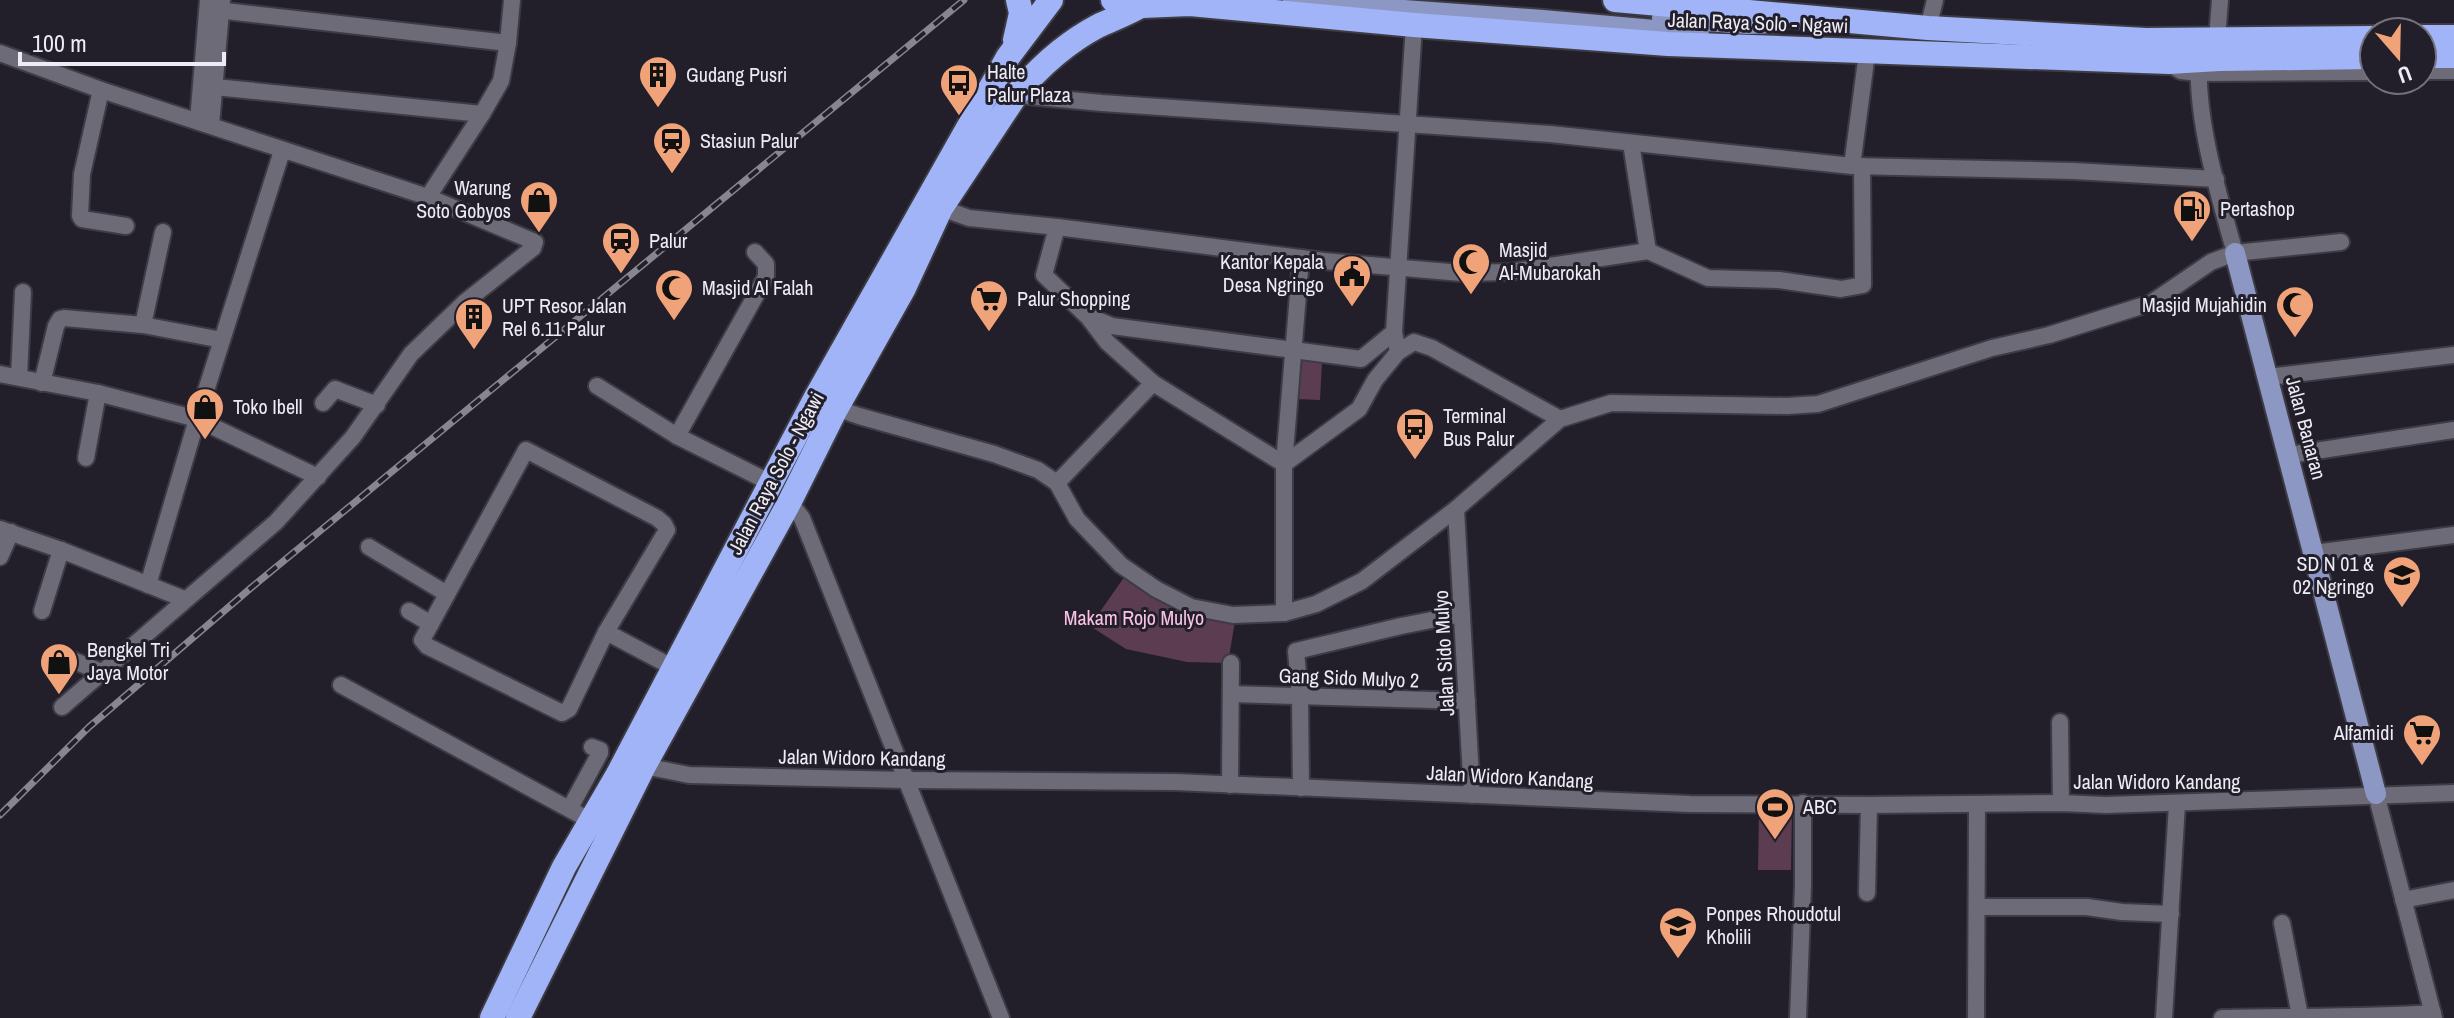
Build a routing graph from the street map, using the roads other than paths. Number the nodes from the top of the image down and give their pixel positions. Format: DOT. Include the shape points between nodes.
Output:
graph roads {
  1 [pos="512,0"];
  2 [pos="1018,0"];
  3 [pos="1051,0"];
  4 [pos="1113,0"];
  5 [pos="1269,0"];
  6 [pos="1415,0"];
  7 [pos="1615,0"];
  8 [pos="1935,0"];
  9 [pos="2220,0"];
  10 [pos="1188,2"];
  11 [pos="1145,3"];
  12 [pos="215,5"];
  13 [pos="1799,18"];
  14 [pos="1414,25"];
  15 [pos="1666,25"];
  16 [pos="1928,28"];
  17 [pos="2358,38"];
  18 [pos="2217,39"];
  19 [pos="508,43"];
  20 [pos="1798,50"];
  21 [pos="0,53"];
  22 [pos="1867,53"];
  23 [pos="1008,57"];
  24 [pos="2358,58"];
  25 [pos="2246,65"];
  26 [pos="2199,67"];
  27 [pos="2358,71"];
  28 [pos="215,87"];
  29 [pos="101,90"];
  30 [pos="1016,95"];
  31 [pos="482,114"];
  32 [pos="1407,122"];
  33 [pos="204,123"];
  34 [pos="1631,143"];
  35 [pos="282,151"];
  36 [pos="1857,166"];
  37 [pos="2216,179"];
  38 [pos="428,197"];
  39 [pos="941,208"];
  40 [pos="126,226"];
  41 [pos="1057,227"];
  42 [pos="163,232"];
  43 [pos="2341,242"];
  44 [pos="1648,251"];
  45 [pos="755,252"];
  46 [pos="2235,253"];
  47 [pos="1301,258"];
  48 [pos="1399,269"];
  49 [pos="23,292"];
  50 [pos="1088,317"];
  51 [pos="143,325"];
  52 [pos="1394,332"];
  53 [pos="222,340"];
  54 [pos="1292,350"];
  55 [pos="1398,352"];
  56 [pos="2454,355"];
  57 [pos="0,374"];
  58 [pos="19,377"];
  59 [pos="2268,377"];
  60 [pos="42,383"];
  61 [pos="1153,383"];
  62 [pos="597,386"];
  63 [pos="98,393"];
  64 [pos="323,403"];
  65 [pos="825,404"];
  66 [pos="377,405"];
  67 [pos="197,419"];
  68 [pos="1560,419"];
  69 [pos="2454,430"];
  70 [pos="677,436"];
  71 [pos="2289,455"];
  72 [pos="86,458"];
  73 [pos="1284,464"];
  74 [pos="318,477"];
  75 [pos="771,483"];
  76 [pos="1057,483"];
  77 [pos="788,505"];
  78 [pos="1456,509"];
  79 [pos="5,530"];
  80 [pos="2454,535"];
  81 [pos="369,547"];
  82 [pos="61,550"];
  83 [pos="2314,553"];
  84 [pos="0,557"];
  85 [pos="148,585"];
  86 [pos="447,594"];
  87 [pos="184,599"];
  88 [pos="42,611"];
  89 [pos="409,611"];
  90 [pos="1284,613"];
  91 [pos="1462,614"];
  92 [pos="431,624"];
  93 [pos="606,632"];
  94 [pos="65,657"];
  95 [pos="1231,663"];
  96 [pos="674,668"];
  97 [pos="101,672"];
  98 [pos="341,685"];
  99 [pos="1231,694"];
  100 [pos="1300,696"];
  101 [pos="1467,701"];
  102 [pos="62,707"];
  103 [pos="2060,722"];
  104 [pos="592,747"];
  105 [pos="644,766"];
  106 [pos="906,780"];
  107 [pos="1230,785"];
  108 [pos="1301,788"];
  109 [pos="2454,793"];
  110 [pos="2376,794"];
  111 [pos="1472,795"];
  112 [pos="1803,803"];
  113 [pos="2061,803"];
  114 [pos="2177,804"];
  115 [pos="1869,805"];
  116 [pos="1977,805"];
  117 [pos="570,808"];
  118 [pos="591,821"];
  119 [pos="2454,890"];
  120 [pos="1867,893"];
  121 [pos="2403,900"];
  122 [pos="1978,907"];
  123 [pos="2171,914"];
  124 [pos="2282,923"];
  125 [pos="2300,1016"];
  126 [pos="2434,1016"];
  127 [pos="492,1018"];
  128 [pos="518,1018"];
  129 [pos="1001,1018"];
  130 [pos="1798,1018"];
  131 [pos="1976,1018"];
  132 [pos="2164,1018"];
  133 [pos="2222,1018"];
  134 [pos="2341,1018"];
  1 -- 19 [label="street"];
  2 -- 23 [label="highway" via="1021,13"];
  3 -- 23 [label="highway, Jalan Raya Solo - Ngawi"];
  4 -- 11 [label="highway"];
  5 -- 15 [label="main road"];
  6 -- 15 [label="main road"];
  7 -- 13 [label="highway, Jalan Raya Solo - Ngawi"];
  8 -- 16 [label="street"];
  9 -- 18 [label="street"];
  10 -- 11 [label="highway, Jalan Raya Solo - Ngawi"];
  10 -- 14 [label="highway, Jalan Raya Solo - Ngawi"];
  11 -- 30 [label="highway, Jalan Raya Solo - Ngawi" via="1065,46"];
  12 -- 19 [label="street"];
  12 -- 28 [label="street"];
  12 -- 33 [label="street"];
  13 -- 15 [label="main road"];
  13 -- 16 [label="highway, Jalan Raya Solo - Ngawi"];
  14 -- 20 [label="highway, Jalan Raya Solo - Ngawi"];
  14 -- 32 [label="street"];
  15 -- 20 [label="main road" via="1774,41"];
  16 -- 18 [label="highway, Jalan Raya Solo - Ngawi"];
  17 -- 18 [label="highway, Jalan Raya Solo - Ngawi"];
  19 -- 31 [label="street" via="501,81"];
  20 -- 22 [label="highway, Jalan Raya Solo - Ngawi"];
  21 -- 29 [label="street"];
  22 -- 26 [label="highway, Jalan Raya Solo - Ngawi"];
  22 -- 36 [label="street"];
  23 -- 65 [label="highway, Jalan Raya Solo - Ngawi"];
  24 -- 25 [label="highway, Jalan Raya Solo - Ngawi"];
  25 -- 26 [label="highway, Jalan Raya Solo - Ngawi"];
  25 -- 27 [label="street"];
  26 -- 37 [label="street, Jalan Banaran"];
  28 -- 31 [label="street"];
  28 -- 33 [label="street"];
  29 -- 33 [label="street"];
  29 -- 40 [label="street" via="82,174 80,216"];
  30 -- 32 [label="street"];
  30 -- 39 [label="highway, Jalan Raya Solo - Ngawi"];
  31 -- 38 [label="street"];
  32 -- 34 [label="street"];
  32 -- 48 [label="street"];
  33 -- 35 [label="street"];
  34 -- 36 [label="street"];
  34 -- 44 [label="street"];
  35 -- 38 [label="street"];
  35 -- 53 [label="street"];
  36 -- 37 [label="street"];
  36 -- 44 [label="street" via="1863,285 1841,289 1708,278"];
  37 -- 46 [label="street, Jalan Banaran"];
  38 -- 66 [label="street" via="532,239 535,245 411,354"];
  39 -- 41 [label="street" via="969,218"];
  39 -- 65 [label="highway, Jalan Raya Solo - Ngawi" via="904,288"];
  41 -- 47 [label="street"];
  41 -- 50 [label="street" via="1044,275"];
  42 -- 51 [label="street"];
  43 -- 46 [label="street"];
  44 -- 48 [label="street" via="1510,272"];
  45 -- 70 [label="street" via="766,264 766,277"];
  46 -- 59 [label="main road, Jalan Banaran"];
  46 -- 68 [label="street" via="2211,262 2151,303 1818,404 1611,403"];
  47 -- 48 [label="street"];
  47 -- 54 [label="street"];
  48 -- 52 [label="street"];
  49 -- 58 [label="street"];
  50 -- 54 [label="street" via="1112,326"];
  50 -- 61 [label="street" via="1107,342"];
  51 -- 53 [label="street"];
  51 -- 60 [label="street" via="60,319"];
  52 -- 54 [label="street" via="1361,359"];
  52 -- 55 [label="street"];
  53 -- 67 [label="street"];
  54 -- 73 [label="street"];
  55 -- 68 [label="street" via="1414,342 1422,344"];
  55 -- 73 [label="street" via="1359,409"];
  56 -- 59 [label="street"];
  57 -- 58 [label="street"];
  58 -- 60 [label="street"];
  59 -- 71 [label="main road, Jalan Banaran"];
  60 -- 63 [label="street"];
  61 -- 73 [label="street"];
  61 -- 76 [label="street"];
  62 -- 70 [label="street"];
  63 -- 67 [label="street"];
  63 -- 72 [label="street"];
  64 -- 66 [label="street" via="335,389"];
  65 -- 75 [label="highway, Jalan Raya Solo - Ngawi"];
  65 -- 76 [label="street" via="994,454"];
  65 -- 77 [label="highway, Jalan Raya Solo - Ngawi"];
  66 -- 74 [label="street"];
  67 -- 74 [label="street"];
  67 -- 85 [label="street"];
  68 -- 78 [label="street"];
  69 -- 71 [label="street"];
  70 -- 75 [label="street"];
  71 -- 83 [label="main road, Jalan Banaran"];
  73 -- 90 [label="street"];
  74 -- 87 [label="street" via="276,522"];
  75 -- 96 [label="highway, Jalan Raya Solo - Ngawi"];
  76 -- 90 [label="street" via="1096,540 1156,589 1191,607 1233,615"];
  77 -- 105 [label="highway, Jalan Raya Solo - Ngawi"];
  77 -- 106 [label="street" via="802,518"];
  78 -- 90 [label="street" via="1371,576 1316,604"];
  78 -- 91 [label="street, Jalan Sido Mulyo"];
  79 -- 82 [label="street"];
  79 -- 84 [label="street"];
  80 -- 83 [label="street"];
  81 -- 86 [label="street"];
  82 -- 85 [label="street"];
  82 -- 88 [label="street"];
  83 -- 110 [label="main road, Jalan Banaran"];
  85 -- 87 [label="street"];
  86 -- 92 [label="street"];
  86 -- 93 [label="street" via="526,450 666,527"];
  87 -- 97 [label="street"];
  89 -- 92 [label="street"];
  91 -- 100 [label="street" via="1296,651"];
  91 -- 101 [label="street, Jalan Sido Mulyo"];
  92 -- 93 [label="street" via="423,643 557,713 569,709"];
  93 -- 96 [label="street"];
  94 -- 97 [label="street"];
  95 -- 99 [label="street"];
  96 -- 118 [label="highway, Jalan Raya Solo - Ngawi"];
  97 -- 102 [label="street"];
  98 -- 117 [label="street"];
  99 -- 100 [label="street, Gang Sido Mulyo 2"];
  99 -- 107 [label="street"];
  100 -- 101 [label="street, Gang Sido Mulyo 2"];
  100 -- 108 [label="street"];
  101 -- 111 [label="street, Jalan Sido Mulyo"];
  103 -- 113 [label="street"];
  104 -- 117 [label="street" via="600,753"];
  105 -- 106 [label="street, Jalan Widoro Kandang" via="689,775"];
  105 -- 128 [label="highway, Jalan Raya Solo - Ngawi"];
  106 -- 107 [label="street, Jalan Widoro Kandang"];
  106 -- 129 [label="street"];
  107 -- 108 [label="street, Jalan Widoro Kandang"];
  108 -- 111 [label="street, Jalan Widoro Kandang"];
  109 -- 110 [label="street, Jalan Widoro Kandang"];
  110 -- 114 [label="street, Jalan Widoro Kandang"];
  110 -- 121 [label="street"];
  111 -- 112 [label="street, Jalan Widoro Kandang"];
  112 -- 115 [label="street, Jalan Widoro Kandang"];
  112 -- 130 [label="street"];
  113 -- 114 [label="street, Jalan Widoro Kandang"];
  113 -- 116 [label="street, Jalan Widoro Kandang"];
  114 -- 123 [label="street"];
  115 -- 116 [label="street, Jalan Widoro Kandang"];
  115 -- 120 [label="street"];
  116 -- 122 [label="street"];
  117 -- 118 [label="street"];
  118 -- 127 [label="highway, Jalan Raya Solo - Ngawi"];
  119 -- 121 [label="street"];
  121 -- 126 [label="street"];
  122 -- 123 [label="street"];
  122 -- 131 [label="street"];
  123 -- 132 [label="street"];
  124 -- 125 [label="street"];
  125 -- 133 [label="street"];
  125 -- 134 [label="street"];
  126 -- 134 [label="street"];
}
